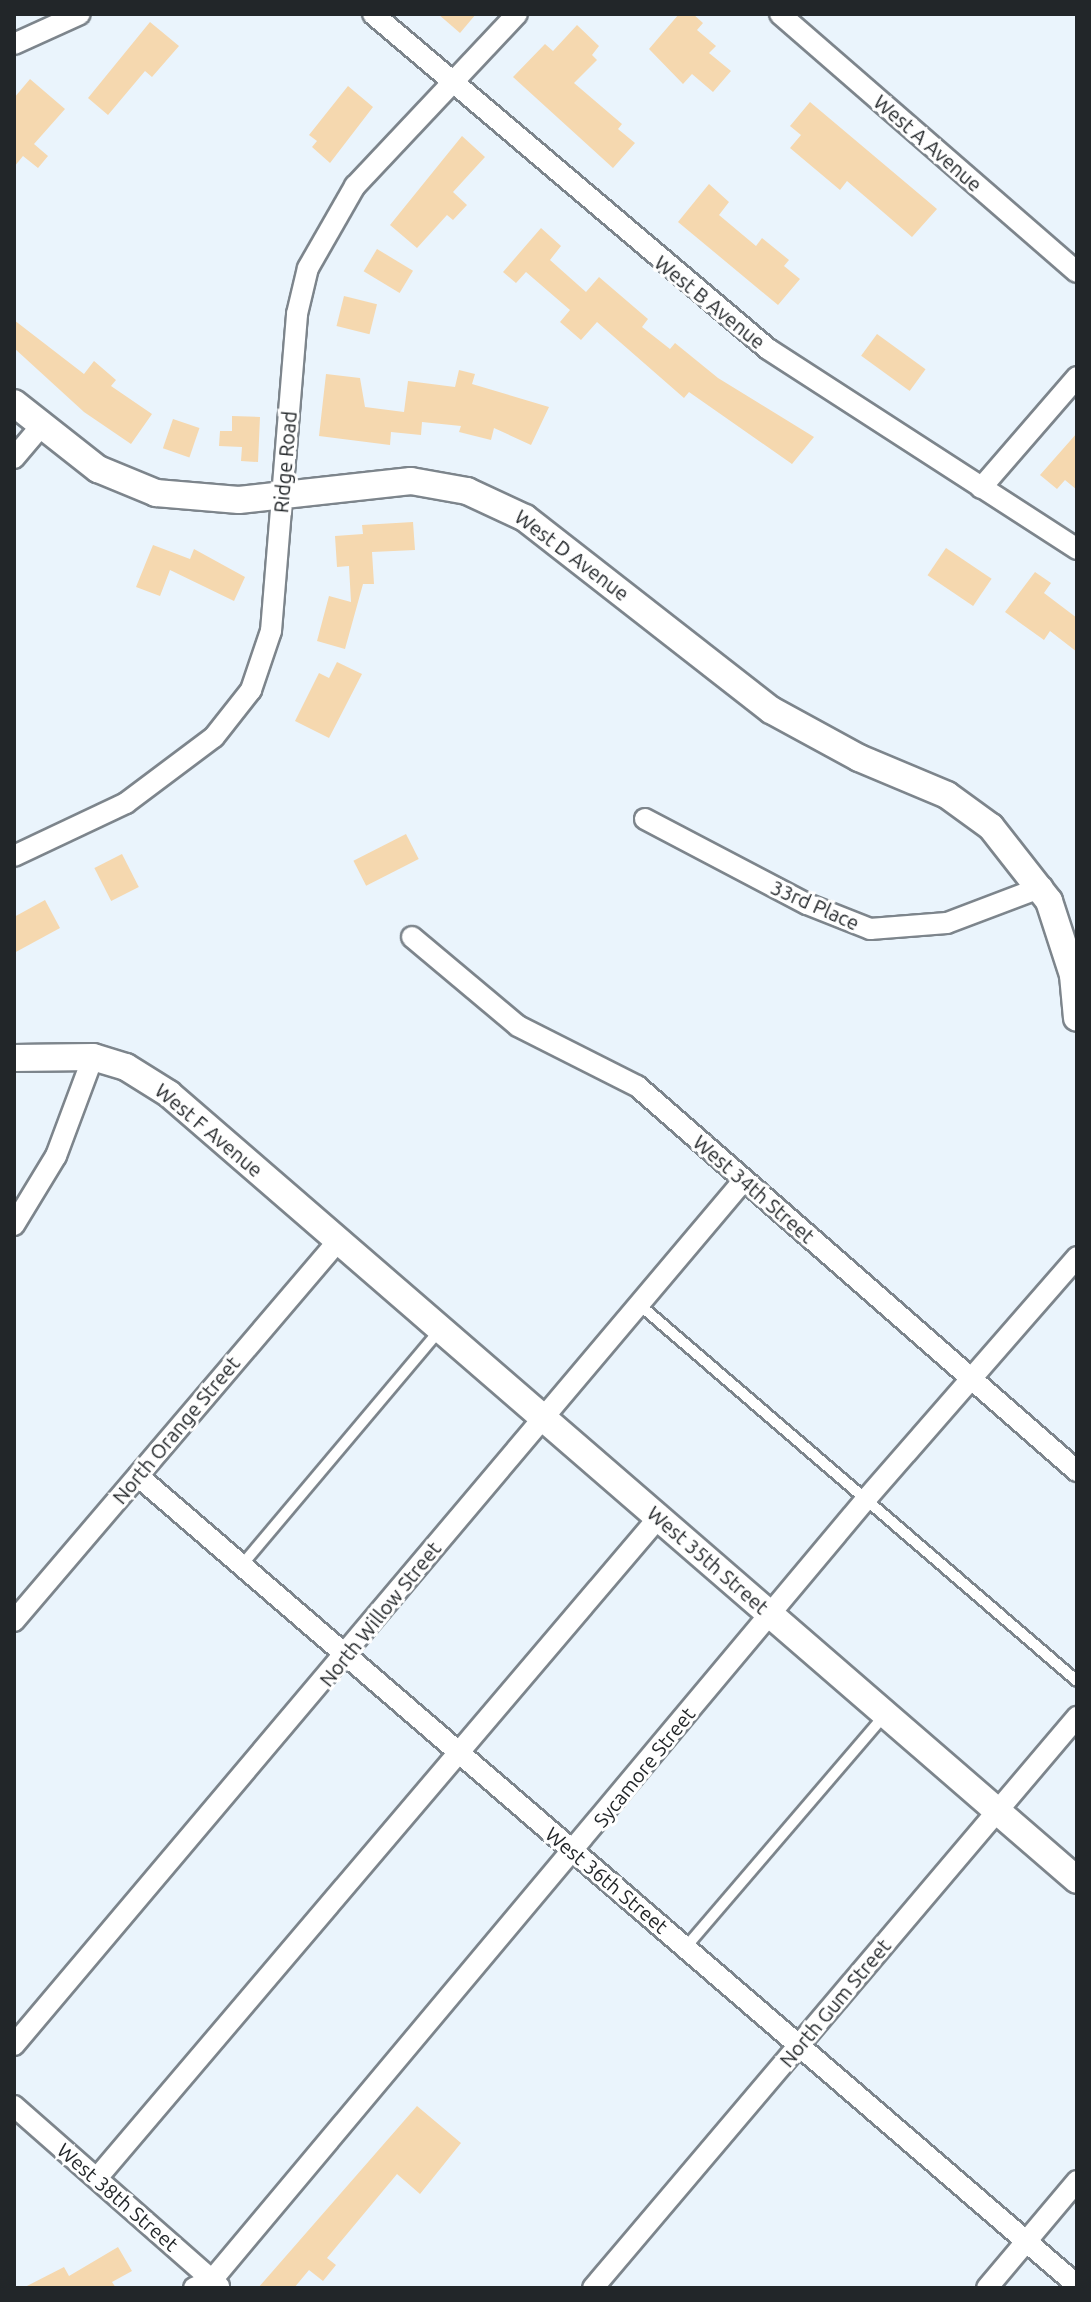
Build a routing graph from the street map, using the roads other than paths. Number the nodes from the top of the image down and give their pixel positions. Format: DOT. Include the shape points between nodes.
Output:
graph roads {
  1 [pos="80,14"];
  2 [pos="373,14"];
  3 [pos="517,14"];
  4 [pos="780,14"];
  5 [pos="14,44"];
  6 [pos="453,82"];
  7 [pos="1077,272"];
  8 [pos="1077,377"];
  9 [pos="14,403"];
  10 [pos="41,426"];
  11 [pos="14,458"];
  12 [pos="981,488"];
  13 [pos="283,495"];
  14 [pos="1077,549"];
  15 [pos="645,819"];
  16 [pos="14,856"];
  17 [pos="1042,887"];
  18 [pos="412,937"];
  19 [pos="1077,1018"];
  20 [pos="93,1057"];
  21 [pos="14,1058"];
  22 [pos="744,1180"];
  23 [pos="14,1225"];
  24 [pos="339,1240"];
  25 [pos="1077,1257"];
  26 [pos="1069,1282"];
  27 [pos="641,1306"];
  28 [pos="441,1328"];
  29 [pos="973,1380"];
  30 [pos="545,1419"];
  31 [pos="1077,1471"];
  32 [pos="138,1476"];
  33 [pos="867,1498"];
  34 [pos="659,1517"];
  35 [pos="242,1565"];
  36 [pos="770,1613"];
  37 [pos="14,1621"];
  38 [pos="345,1658"];
  39 [pos="1077,1681"];
  40 [pos="886,1714"];
  41 [pos="1077,1717"];
  42 [pos="459,1752"];
  43 [pos="996,1809"];
  44 [pos="574,1853"];
  45 [pos="1077,1880"];
  46 [pos="686,1947"];
  47 [pos="14,2045"];
  48 [pos="799,2046"];
  49 [pos="14,2106"];
  50 [pos="97,2178"];
  51 [pos="1077,2181"];
  52 [pos="1027,2242"];
  53 [pos="209,2285"];
  54 [pos="1077,2285"];
  55 [pos="593,2288"];
  56 [pos="987,2288"];
  1 -- 5 [label="street"];
  2 -- 6 [label="street, West B Avenue"];
  3 -- 6 [label="street, Ridge Road"];
  4 -- 7 [label="street, West A Avenue"];
  6 -- 12 [label="street, West B Avenue" via="768,349"];
  6 -- 13 [label="street, Ridge Road" via="355,186 313,255 297,314"];
  8 -- 12 [label="street"];
  9 -- 10 [label="street, West D Avenue"];
  10 -- 11 [label="street"];
  10 -- 13 [label="street, West D Avenue" via="98,469 142,489 207,501"];
  12 -- 14 [label="street, West B Avenue"];
  13 -- 16 [label="street, Ridge Road" via="271,631 259,672 234,715 108,815"];
  13 -- 17 [label="street, West D Avenue" via="411,481 502,504 771,710 973,812"];
  15 -- 17 [label="street, 33rd Place" via="807,904 870,929 947,923"];
  17 -- 19 [label="street, West D Avenue" via="1063,935"];
  18 -- 22 [label="street, West 34th Street" via="518,1026 637,1086"];
  20 -- 21 [label="street, West F Avenue"];
  20 -- 23 [label="street" via="56,1156"];
  20 -- 24 [label="street, West F Avenue" via="152,1081"];
  22 -- 27 [label="street, North Willow Street"];
  22 -- 29 [label="street, West 34th Street"];
  24 -- 28 [label="street, West 35th Street"];
  24 -- 32 [label="street, North Orange Street"];
  25 -- 26 [label="street, Sycamore Street"];
  26 -- 29 [label="street, Sycamore Street"];
  27 -- 30 [label="street, North Willow Street"];
  27 -- 33 [label="lane"];
  28 -- 30 [label="street, West 35th Street"];
  28 -- 35 [label="lane"];
  29 -- 31 [label="street, West 34th Street"];
  29 -- 33 [label="street, Sycamore Street"];
  30 -- 34 [label="street, West 35th Street"];
  30 -- 38 [label="street, North Willow Street"];
  32 -- 35 [label="street, West 36th Street"];
  32 -- 37 [label="street, North Orange Street"];
  33 -- 36 [label="street, Sycamore Street"];
  33 -- 39 [label="lane"];
  34 -- 36 [label="street, West 35th Street"];
  34 -- 42 [label="street"];
  35 -- 38 [label="street, West 36th Street"];
  36 -- 40 [label="street, West 35th Street"];
  36 -- 44 [label="street, Sycamore Street"];
  38 -- 42 [label="street, West 36th Street"];
  38 -- 47 [label="street, North Willow Street"];
  40 -- 43 [label="street, West 35th Street"];
  40 -- 46 [label="lane"];
  41 -- 43 [label="street, North Gum Street"];
  42 -- 44 [label="street, West 36th Street"];
  42 -- 50 [label="street"];
  43 -- 45 [label="street, West 35th Street"];
  43 -- 48 [label="street, North Gum Street"];
  44 -- 46 [label="street, West 36th Street"];
  44 -- 53 [label="street, Sycamore Street"];
  46 -- 48 [label="street, West 36th Street"];
  48 -- 52 [label="street, West 36th Street"];
  48 -- 55 [label="street, North Gum Street"];
  49 -- 50 [label="street, West 38th Street"];
  50 -- 53 [label="street, West 38th Street"];
  51 -- 52 [label="street"];
  52 -- 54 [label="street, West 36th Street"];
  52 -- 56 [label="street"];
}
